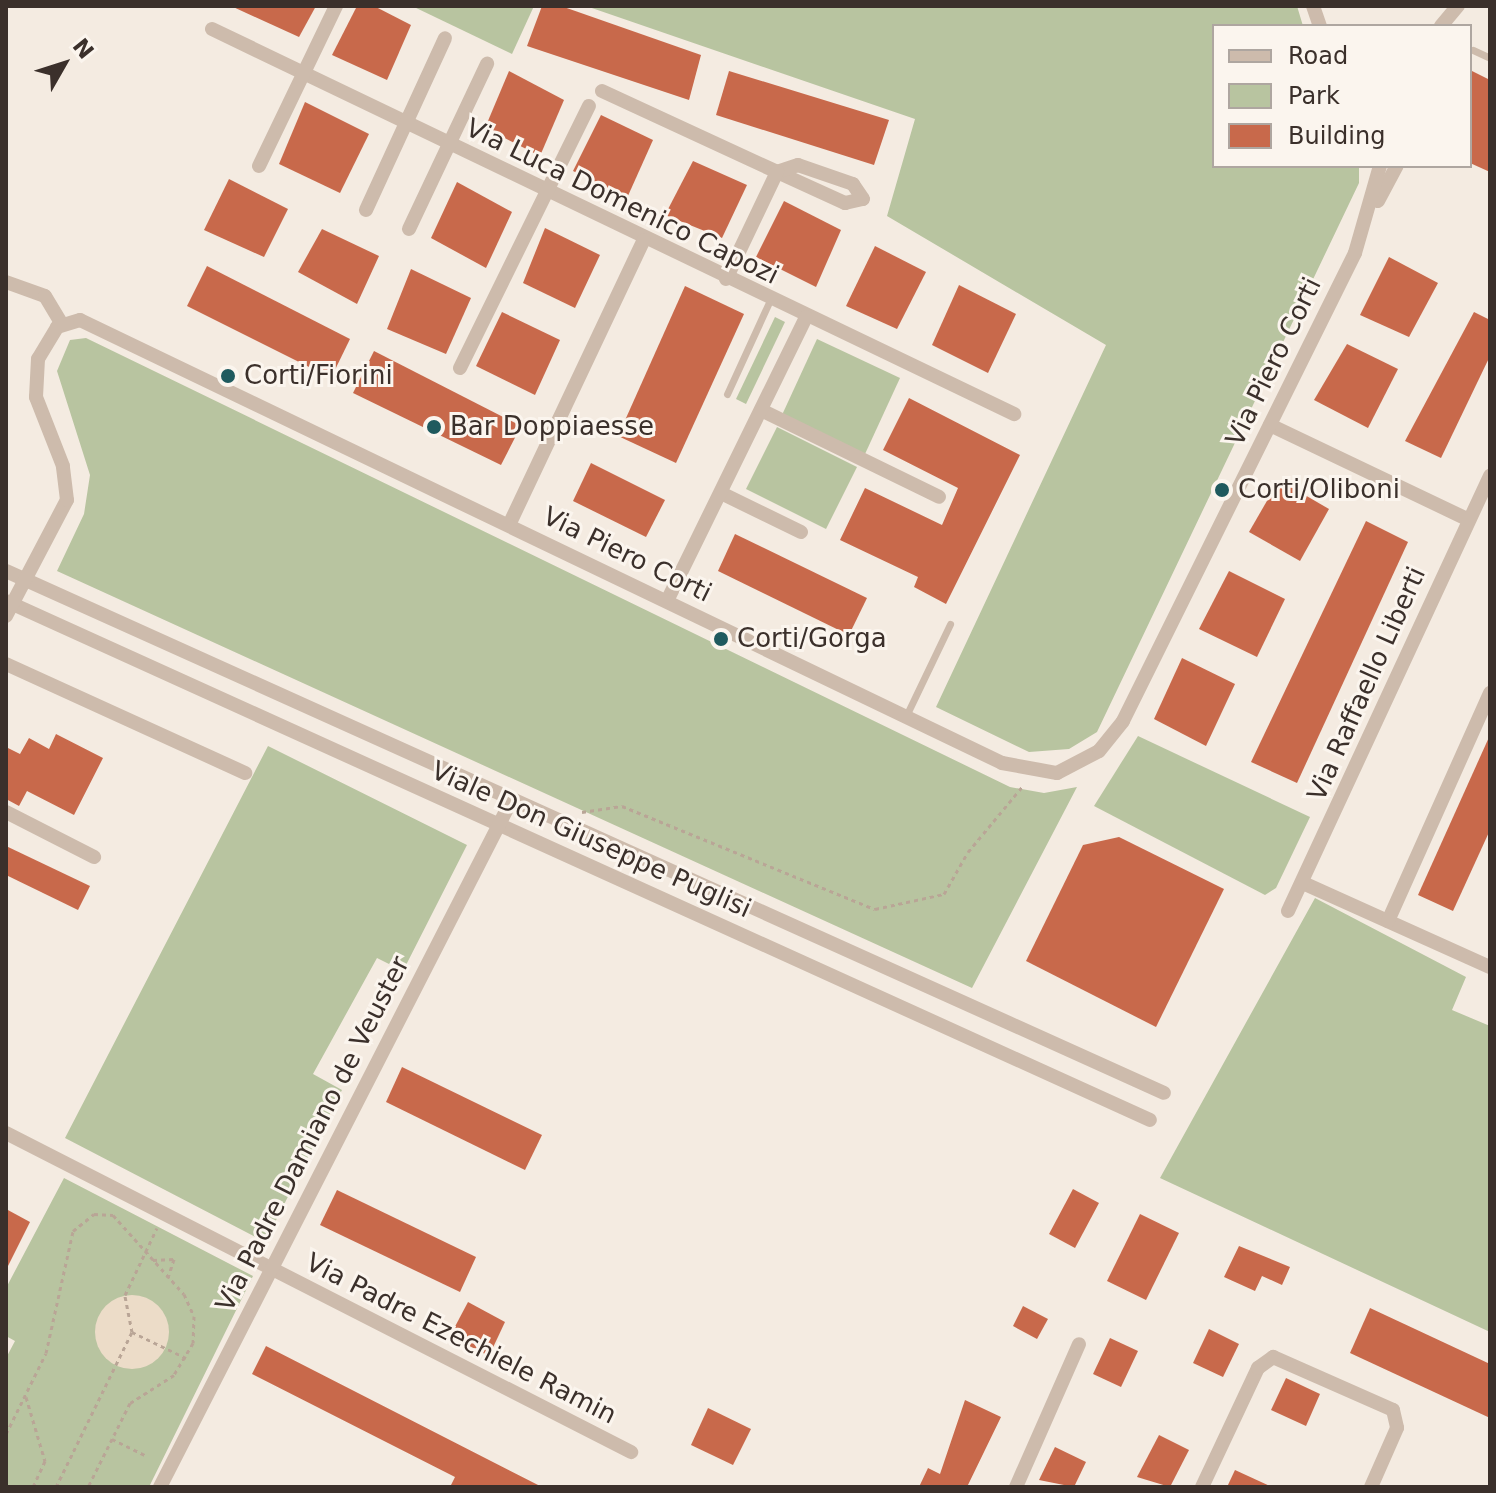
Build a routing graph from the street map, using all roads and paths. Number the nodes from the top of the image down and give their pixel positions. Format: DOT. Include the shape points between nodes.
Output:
graph roads {
  1 [pos="336,6"];
  2 [pos="1458,6"];
  3 [pos="1443,24"];
  4 [pos="212,29"];
  5 [pos="445,38"];
  6 [pos="1473,50"];
  7 [pos="1490,58"];
  8 [pos="487,64"];
  9 [pos="301,75"];
  10 [pos="602,91"];
  11 [pos="589,106"];
  12 [pos="405,125"];
  13 [pos="449,146"];
  14 [pos="259,166"];
  15 [pos="1380,168"];
  16 [pos="1396,168"];
  17 [pos="777,172"];
  18 [pos="546,192"];
  19 [pos="1374,208"];
  20 [pos="366,210"];
  21 [pos="409,229"];
  22 [pos="644,240"];
  23 [pos="726,279"];
  24 [pos="6,282"];
  25 [pos="770,300"];
  26 [pos="806,317"];
  27 [pos="61,323"];
  28 [pos="460,368"];
  29 [pos="727,394"];
  30 [pos="761,410"];
  31 [pos="1014,414"];
  32 [pos="1270,425"];
  33 [pos="1490,476"];
  34 [pos="721,493"];
  35 [pos="1480,494"];
  36 [pos="939,497"];
  37 [pos="1490,507"];
  38 [pos="1467,519"];
  39 [pos="509,525"];
  40 [pos="801,532"];
  41 [pos="6,571"];
  42 [pos="26,580"];
  43 [pos="667,601"];
  44 [pos="8,607"];
  45 [pos="950,624"];
  46 [pos="6,664"];
  47 [pos="1490,693"];
  48 [pos="906,716"];
  49 [pos="245,773"];
  50 [pos="1022,787"];
  51 [pos="510,803"];
  52 [pos="6,812"];
  53 [pos="552,822"];
  54 [pos="500,825"];
  55 [pos="94,857"];
  56 [pos="1303,883"];
  57 [pos="1288,911"];
  58 [pos="1388,921"];
  59 [pos="1490,967"];
  60 [pos="1000,1021"];
  61 [pos="989,1047"];
  62 [pos="1164,1093"];
  63 [pos="1150,1120"];
  64 [pos="6,1133"];
  65 [pos="164,1214"];
  66 [pos="147,1250"];
  67 [pos="153,1260"];
  68 [pos="269,1268"];
  69 [pos="168,1279"];
  70 [pos="132,1332"];
  71 [pos="1079,1344"];
  72 [pos="186,1358"];
  73 [pos="26,1393"];
  74 [pos="6,1434"];
  75 [pos="112,1439"];
  76 [pos="631,1452"];
  77 [pos="147,1456"];
  78 [pos="33,1487"];
  79 [pos="56,1487"];
  80 [pos="88,1487"];
  81 [pos="160,1487"];
  82 [pos="1016,1487"];
  83 [pos="1202,1487"];
  84 [pos="1371,1487"];
  1 -- 9 [label="street"];
  2 -- 3 [label="street"];
  4 -- 9 [label="street, Via Luca Domenico Capozi"];
  5 -- 12 [label="street"];
  6 -- 7 [label="lane"];
  8 -- 13 [label="street"];
  9 -- 12 [label="street, Via Luca Domenico Capozi"];
  9 -- 14 [label="street"];
  10 -- 17 [label="street"];
  11 -- 18 [label="street"];
  12 -- 13 [label="street, Via Luca Domenico Capozi"];
  12 -- 20 [label="street"];
  13 -- 18 [label="street, Via Luca Domenico Capozi"];
  13 -- 21 [label="street"];
  15 -- 19 [label="street, Via Piero Corti"];
  16 -- 19 [label="street, Via Piero Corti"];
  17 -- 17 [label="street" via="852,206 863,199 853,184 798,165"];
  17 -- 23 [label="street"];
  18 -- 22 [label="street, Via Luca Domenico Capozi"];
  18 -- 28 [label="street"];
  19 -- 32 [label="street, Via Piero Corti"];
  22 -- 23 [label="street, Via Luca Domenico Capozi"];
  22 -- 39 [label="street"];
  23 -- 25 [label="street, Via Luca Domenico Capozi"];
  24 -- 27 [label="street" via="45,296"];
  25 -- 26 [label="street, Via Luca Domenico Capozi"];
  25 -- 29 [label="lane"];
  26 -- 30 [label="street"];
  26 -- 31 [label="street, Via Luca Domenico Capozi"];
  27 -- 39 [label="street, Via Piero Corti" via="102,326"];
  27 -- 42 [label="street" via="44,344 35,385 67,500"];
  30 -- 34 [label="street"];
  30 -- 36 [label="street"];
  32 -- 38 [label="street"];
  32 -- 48 [label="street, Via Piero Corti" via="1123,721 1099,751 1057,773 1032,773"];
  33 -- 35 [label="street, Via Raffaello Liberti"];
  34 -- 40 [label="street"];
  34 -- 43 [label="street"];
  35 -- 37 [label="street"];
  35 -- 38 [label="street, Via Raffaello Liberti"];
  38 -- 56 [label="street, Via Raffaello Liberti"];
  39 -- 43 [label="street, Via Piero Corti"];
  41 -- 42 [label="street, Viale Don Giuseppe Puglisi"];
  42 -- 44 [label="street"];
  42 -- 51 [label="street, Viale Don Giuseppe Puglisi"];
  43 -- 48 [label="street, Via Piero Corti"];
  44 -- 54 [label="street, Viale Don Giuseppe Puglisi"];
  45 -- 48 [label="lane"];
  46 -- 49 [label="street"];
  47 -- 58 [label="street"];
  50 -- 53 [label="path" via="944,894 875,909 622,806"];
  51 -- 53 [label="street, Viale Don Giuseppe Puglisi"];
  51 -- 54 [label="street, Via Padre Damiano de Veuster"];
  52 -- 55 [label="street"];
  53 -- 60 [label="street, Viale Don Giuseppe Puglisi"];
  54 -- 61 [label="street, Viale Don Giuseppe Puglisi"];
  54 -- 68 [label="street, Via Padre Damiano de Veuster"];
  56 -- 57 [label="street, Via Raffaello Liberti"];
  56 -- 58 [label="street"];
  58 -- 59 [label="street"];
  60 -- 61 [label="street"];
  60 -- 62 [label="street, Viale Don Giuseppe Puglisi"];
  61 -- 63 [label="street, Viale Don Giuseppe Puglisi"];
  64 -- 65 [label="street, Via Padre Ezechiele Ramin"];
  65 -- 66 [label="path"];
  65 -- 68 [label="street, Via Padre Ezechiele Ramin"];
  66 -- 67 [label="path"];
  66 -- 70 [label="path" via="125,1295"];
  66 -- 73 [label="path" via="113,1215 94,1214 73,1231 46,1353"];
  67 -- 69 [label="path"];
  67 -- 69 [label="path" via="174,1259"];
  68 -- 76 [label="street, Via Padre Ezechiele Ramin"];
  68 -- 81 [label="street, Via Padre Damiano de Veuster"];
  69 -- 72 [label="path" via="194,1316"];
  70 -- 72 [label="path"];
  70 -- 79 [label="path"];
  71 -- 82 [label="street"];
  72 -- 75 [label="path" via="174,1375 138,1394"];
  73 -- 74 [label="path"];
  73 -- 78 [label="path" via="45,1461"];
  75 -- 77 [label="path"];
  75 -- 80 [label="path"];
  83 -- 84 [label="street" via="1258,1368 1273,1357 1393,1410 1397,1428"];
}
